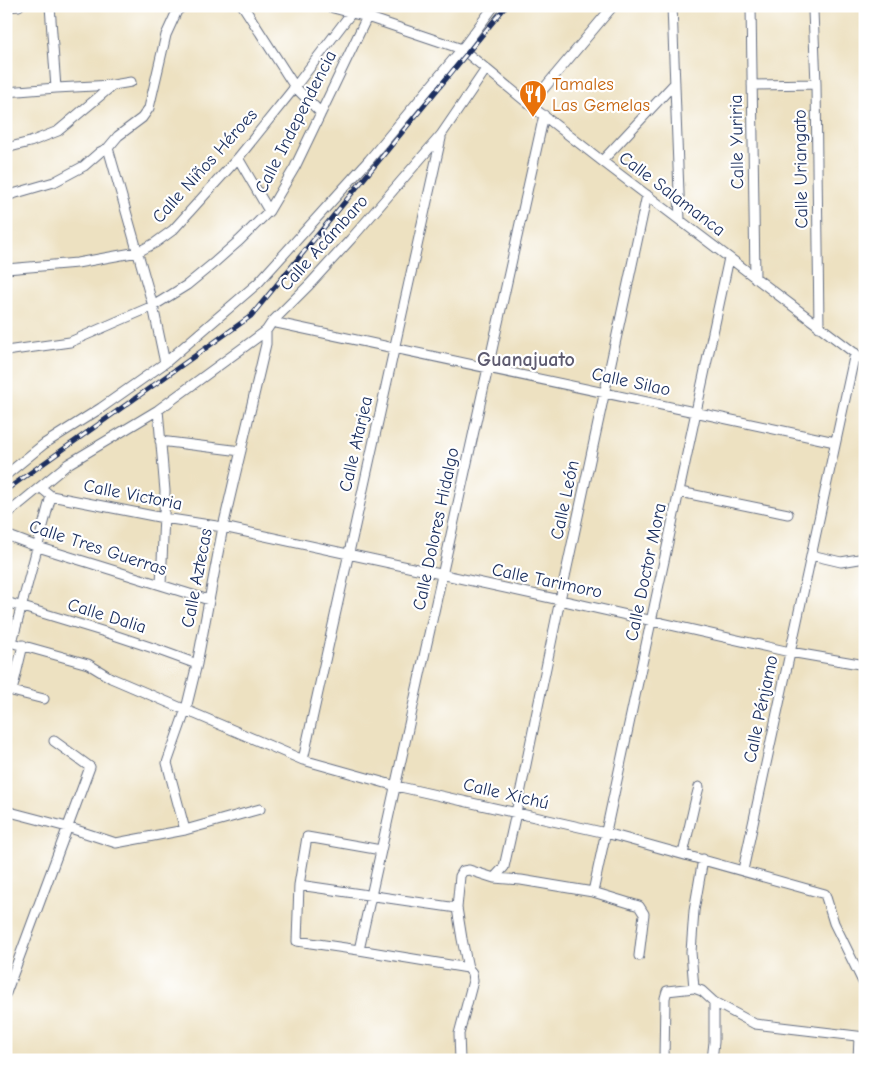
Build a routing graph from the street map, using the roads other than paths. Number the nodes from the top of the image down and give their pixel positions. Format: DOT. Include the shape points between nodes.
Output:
graph roads {
  1 [pos="19,6"];
  2 [pos="50,6"];
  3 [pos="183,6"];
  4 [pos="243,6"];
  5 [pos="326,6"];
  6 [pos="375,6"];
  7 [pos="494,6"];
  8 [pos="613,6"];
  9 [pos="672,6"];
  10 [pos="751,6"];
  11 [pos="6,8"];
  12 [pos="813,11"];
  13 [pos="352,12"];
  14 [pos="367,17"];
  15 [pos="462,49"];
  16 [pos="486,69"];
  17 [pos="131,82"];
  18 [pos="675,83"];
  19 [pos="816,84"];
  20 [pos="113,85"];
  21 [pos="752,86"];
  22 [pos="295,87"];
  23 [pos="56,88"];
  24 [pos="6,92"];
  25 [pos="530,104"];
  26 [pos="322,113"];
  27 [pos="544,115"];
  28 [pos="441,135"];
  29 [pos="6,148"];
  30 [pos="108,148"];
  31 [pos="238,158"];
  32 [pos="602,161"];
  33 [pos="648,195"];
  34 [pos="6,196"];
  35 [pos="269,211"];
  36 [pos="680,220"];
  37 [pos="138,252"];
  38 [pos="730,258"];
  39 [pos="6,269"];
  40 [pos="755,278"];
  41 [pos="153,306"];
  42 [pos="272,322"];
  43 [pos="819,327"];
  44 [pos="266,330"];
  45 [pos="394,348"];
  46 [pos="6,351"];
  47 [pos="855,354"];
  48 [pos="865,361"];
  49 [pos="165,363"];
  50 [pos="488,368"];
  51 [pos="604,393"];
  52 [pos="158,410"];
  53 [pos="696,413"];
  54 [pos="160,441"];
  55 [pos="836,442"];
  56 [pos="241,451"];
  57 [pos="6,475"];
  58 [pos="40,487"];
  59 [pos="680,492"];
  60 [pos="51,496"];
  61 [pos="788,514"];
  62 [pos="6,515"];
  63 [pos="164,518"];
  64 [pos="223,527"];
  65 [pos="6,535"];
  66 [pos="38,547"];
  67 [pos="348,554"];
  68 [pos="811,555"];
  69 [pos="865,558"];
  70 [pos="442,574"];
  71 [pos="160,585"];
  72 [pos="209,600"];
  73 [pos="560,600"];
  74 [pos="6,602"];
  75 [pos="22,607"];
  76 [pos="651,621"];
  77 [pos="9,642"];
  78 [pos="23,646"];
  79 [pos="790,652"];
  80 [pos="197,664"];
  81 [pos="865,665"];
  82 [pos="44,699"];
  83 [pos="186,709"];
  84 [pos="54,741"];
  85 [pos="303,760"];
  86 [pos="396,786"];
  87 [pos="700,787"];
  88 [pos="260,809"];
  89 [pos="6,811"];
  90 [pos="516,813"];
  91 [pos="67,827"];
  92 [pos="185,830"];
  93 [pos="606,833"];
  94 [pos="381,850"];
  95 [pos="683,854"];
  96 [pos="703,859"];
  97 [pos="744,870"];
  98 [pos="494,878"];
  99 [pos="299,885"];
  100 [pos="593,892"];
  101 [pos="371,896"];
  102 [pos="457,908"];
  103 [pos="360,950"];
  104 [pos="639,956"];
  105 [pos="468,968"];
  106 [pos="865,986"];
  107 [pos="694,988"];
  108 [pos="6,993"];
  109 [pos="714,1002"];
  110 [pos="862,1037"];
  111 [pos="460,1060"];
  112 [pos="664,1060"];
  113 [pos="712,1060"];
  114 [pos="858,1060"];
  1 -- 11 [label="street"];
  2 -- 23 [label="street"];
  3 -- 30 [label="street" via="177,11 166,35 149,108"];
  4 -- 22 [label="street"];
  5 -- 13 [label="street"];
  6 -- 14 [label="street, Calle Independencia"];
  7 -- 15 [label="street"];
  8 -- 25 [label="street"];
  9 -- 18 [label="street"];
  10 -- 21 [label="street, Calle Yuriria"];
  12 -- 19 [label="street, Calle Uriangato"];
  13 -- 14 [label="street"];
  13 -- 22 [label="street, Calle Niños Héroes"];
  14 -- 15 [label="street"];
  14 -- 26 [label="street, Calle Independencia"];
  15 -- 16 [label="street, Calle Salamanca"];
  15 -- 49 [label="street" via="369,160 258,283"];
  16 -- 25 [label="street, Calle Salamanca"];
  16 -- 28 [label="street, Calle Acámbaro"];
  17 -- 20 [label="street"];
  18 -- 32 [label="street"];
  18 -- 36 [label="street"];
  19 -- 21 [label="street"];
  19 -- 43 [label="street, Calle Uriangato"];
  20 -- 23 [label="street"];
  20 -- 29 [label="street" via="58,131"];
  21 -- 40 [label="street, Calle Yuriria"];
  22 -- 26 [label="street"];
  22 -- 31 [label="street, Calle Niños Héroes"];
  23 -- 24 [label="street"];
  25 -- 27 [label="street, Calle Salamanca"];
  26 -- 35 [label="street, Calle Independencia"];
  27 -- 32 [label="street, Calle Salamanca"];
  27 -- 50 [label="street, Calle Dolores Hidalgo"];
  28 -- 42 [label="street, Calle Acámbaro" via="315,279"];
  28 -- 45 [label="street, Calle Atarjea"];
  30 -- 34 [label="street" via="54,182"];
  30 -- 37 [label="street"];
  31 -- 35 [label="street"];
  31 -- 37 [label="street, Calle Niños Héroes" via="173,230"];
  32 -- 33 [label="street, Calle Salamanca"];
  33 -- 36 [label="street, Calle Salamanca"];
  33 -- 51 [label="street, Calle León"];
  35 -- 41 [label="street, Calle Independencia" via="187,285"];
  36 -- 38 [label="street, Calle Salamanca"];
  37 -- 39 [label="street, Calle Niños Héroes" via="77,264"];
  37 -- 41 [label="street"];
  38 -- 40 [label="street, Calle Salamanca"];
  38 -- 53 [label="street, Calle Doctor Mora"];
  40 -- 43 [label="street, Calle Salamanca"];
  41 -- 46 [label="street, Calle Independencia" via="70,342"];
  41 -- 49 [label="street"];
  42 -- 44 [label="street, Calle Acámbaro"];
  42 -- 45 [label="street, Calle Silao"];
  43 -- 47 [label="street, Calle Salamanca"];
  44 -- 52 [label="street, Calle Acámbaro"];
  44 -- 56 [label="street, Calle Aztecas" via="266,344"];
  45 -- 50 [label="street, Calle Silao"];
  45 -- 67 [label="street, Calle Atarjea"];
  47 -- 48 [label="street, Calle Salamanca"];
  47 -- 55 [label="street, Calle Pénjamo"];
  49 -- 57 [label="street" via="44,444"];
  50 -- 51 [label="street, Calle Silao"];
  50 -- 70 [label="street, Calle Dolores Hidalgo"];
  51 -- 53 [label="street, Calle Silao"];
  51 -- 73 [label="street, Calle León"];
  52 -- 54 [label="street"];
  52 -- 58 [label="street, Calle Acámbaro" via="68,464"];
  53 -- 55 [label="street, Calle Silao"];
  53 -- 59 [label="street, Calle Doctor Mora"];
  54 -- 56 [label="street"];
  54 -- 63 [label="street"];
  55 -- 68 [label="street, Calle Pénjamo"];
  56 -- 64 [label="street, Calle Aztecas"];
  58 -- 60 [label="street, Calle Victoria"];
  58 -- 62 [label="street, Calle Acámbaro"];
  59 -- 61 [label="street"];
  59 -- 76 [label="street, Calle Doctor Mora"];
  60 -- 63 [label="street, Calle Victoria"];
  60 -- 66 [label="street"];
  63 -- 64 [label="street, Calle Victoria"];
  63 -- 71 [label="street"];
  64 -- 67 [label="street, Calle Tarimoro"];
  64 -- 72 [label="street, Calle Aztecas"];
  65 -- 66 [label="street, Calle Tres Guerras"];
  66 -- 71 [label="street, Calle Tres Guerras"];
  66 -- 75 [label="street"];
  67 -- 70 [label="street, Calle Tarimoro"];
  67 -- 85 [label="street, Calle Atarjea"];
  68 -- 69 [label="street" via="841,562"];
  68 -- 79 [label="street, Calle Pénjamo"];
  70 -- 73 [label="street, Calle Tarimoro"];
  70 -- 86 [label="street, Calle Dolores Hidalgo"];
  71 -- 72 [label="street, Calle Tres Guerras"];
  72 -- 80 [label="street, Calle Aztecas"];
  73 -- 76 [label="street, Calle Tarimoro"];
  73 -- 90 [label="street, Calle León"];
  74 -- 75 [label="street, Calle Dalia"];
  75 -- 77 [label="street"];
  75 -- 80 [label="street, Calle Dalia"];
  76 -- 79 [label="street, Calle Tarimoro"];
  76 -- 93 [label="street, Calle Doctor Mora"];
  77 -- 78 [label="street, Calle Xichú"];
  78 -- 82 [label="street" via="12,691"];
  78 -- 83 [label="street, Calle Xichú" via="88,664 111,678"];
  79 -- 81 [label="street, Calle Tarimoro"];
  79 -- 97 [label="street, Calle Pénjamo"];
  80 -- 83 [label="street, Calle Aztecas"];
  83 -- 85 [label="street, Calle Xichú"];
  83 -- 92 [label="street, Calle Aztecas" via="167,763"];
  84 -- 91 [label="street" via="90,767"];
  85 -- 86 [label="street, Calle Xichú"];
  86 -- 90 [label="street, Calle Xichú"];
  86 -- 94 [label="street, Calle Dolores Hidalgo"];
  87 -- 95 [label="street"];
  88 -- 92 [label="street"];
  89 -- 91 [label="street"];
  90 -- 93 [label="street, Calle Xichú"];
  90 -- 98 [label="street, Calle León" via="504,867"];
  91 -- 92 [label="street" via="116,843"];
  91 -- 108 [label="street"];
  93 -- 95 [label="street, Calle Xichú"];
  93 -- 100 [label="street, Calle Doctor Mora"];
  94 -- 99 [label="street" via="307,837"];
  94 -- 101 [label="street, Calle Dolores Hidalgo"];
  95 -- 96 [label="street, Calle Xichú"];
  96 -- 97 [label="street, Calle Xichú"];
  96 -- 107 [label="street" via="691,952"];
  97 -- 106 [label="street, Calle Xichú" via="826,894 834,923"];
  98 -- 100 [label="street"];
  98 -- 102 [label="street" via="462,871"];
  99 -- 101 [label="street"];
  99 -- 103 [label="street" via="298,942"];
  100 -- 104 [label="street" via="639,906 644,914"];
  101 -- 102 [label="street"];
  101 -- 103 [label="street, Calle Dolores Hidalgo"];
  102 -- 105 [label="street"];
  103 -- 105 [label="street"];
  105 -- 111 [label="street" via="473,981 459,1034"];
  107 -- 109 [label="street"];
  107 -- 112 [label="street" via="667,991"];
  109 -- 110 [label="street" via="755,1024"];
  109 -- 113 [label="street"];
  110 -- 114 [label="street"];
}
